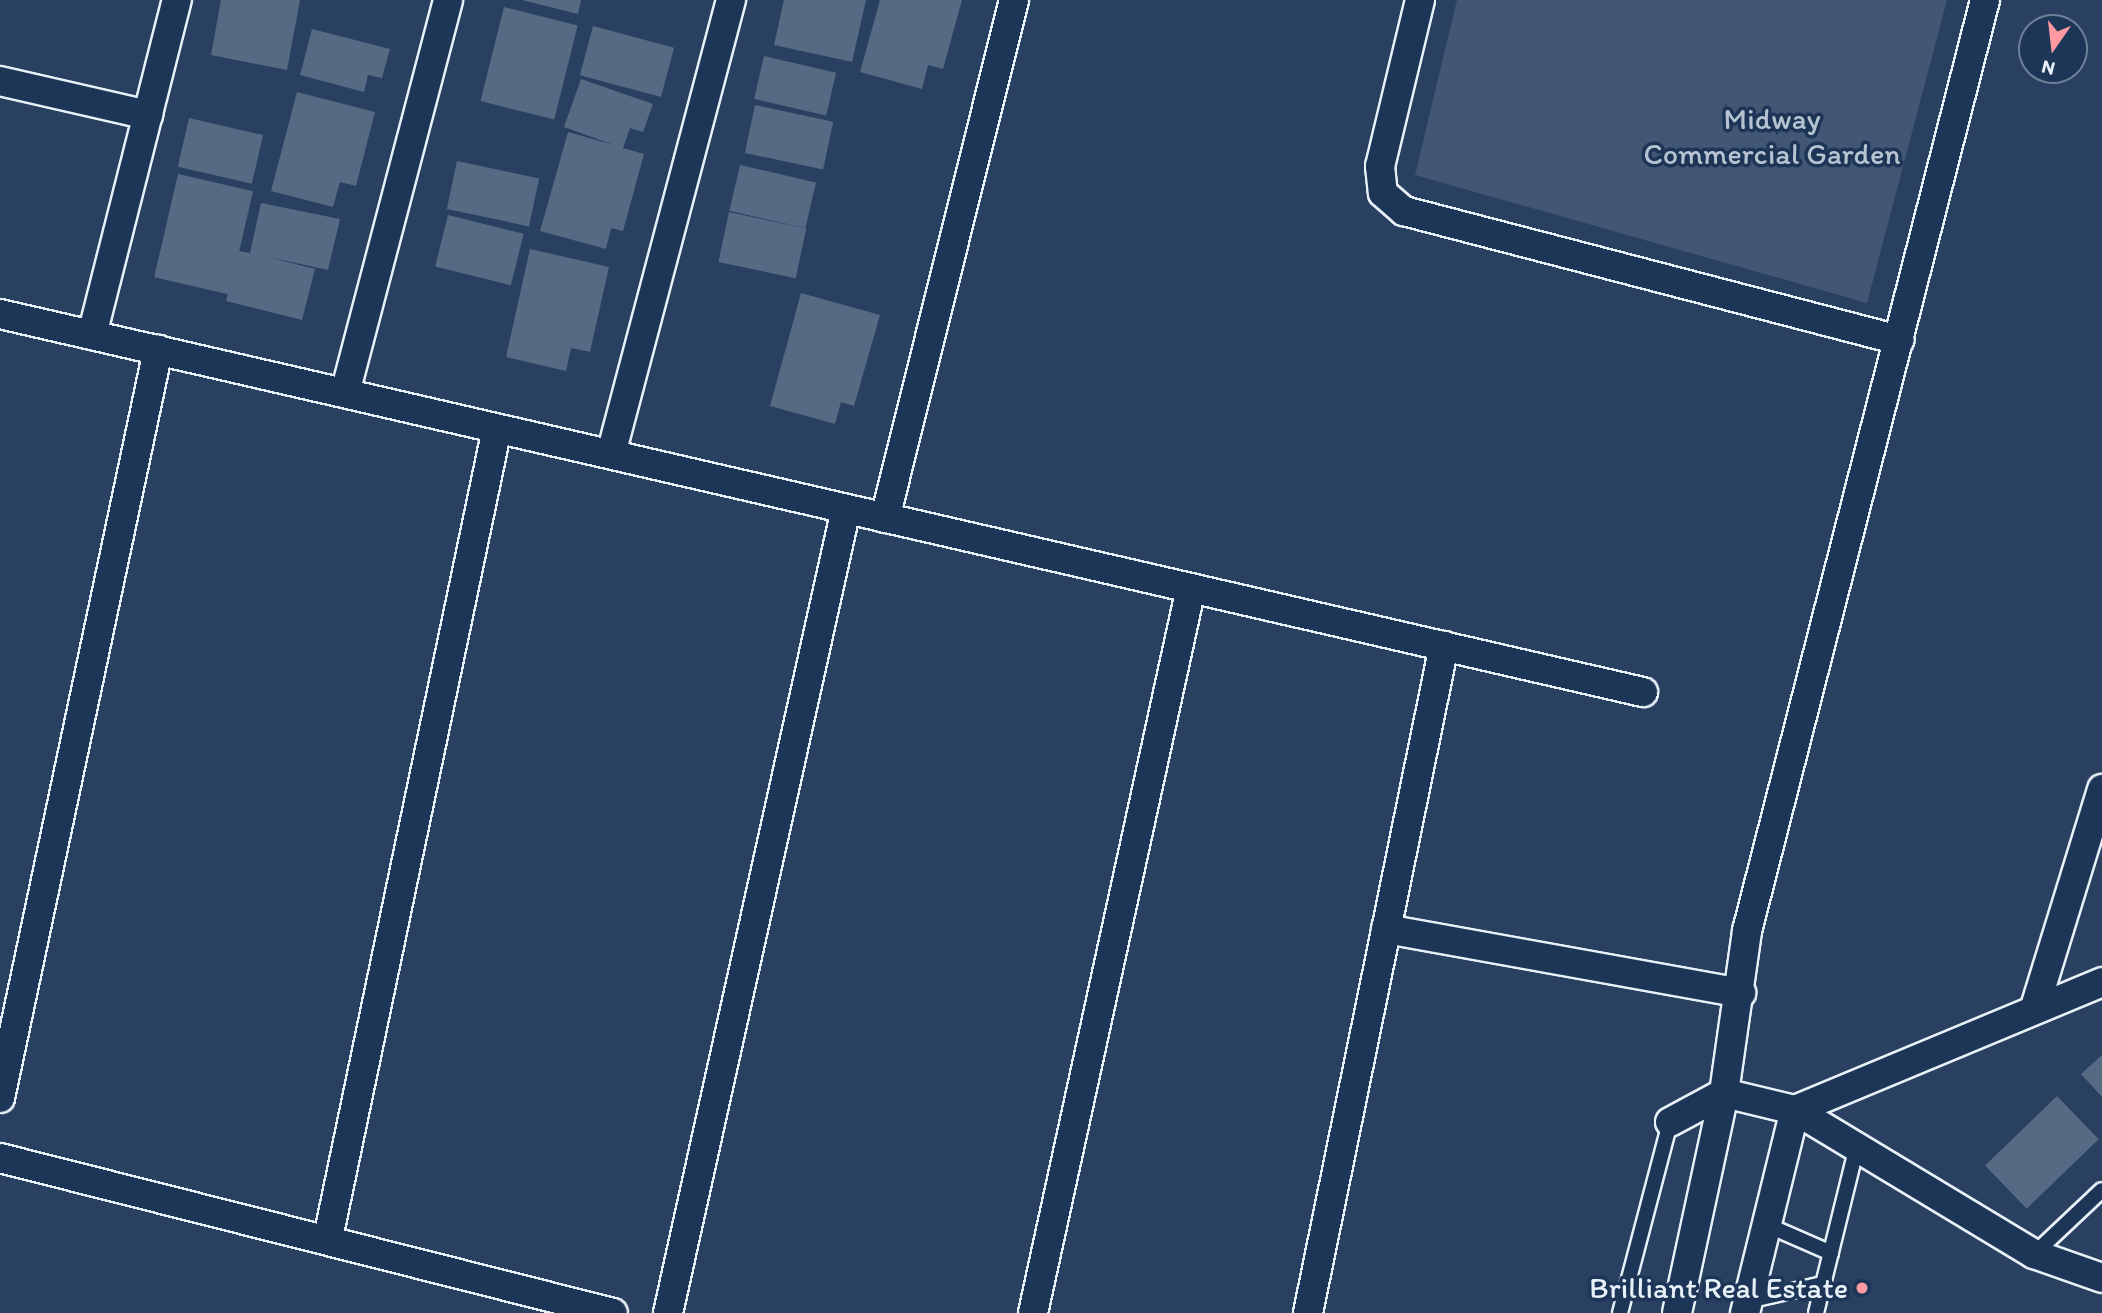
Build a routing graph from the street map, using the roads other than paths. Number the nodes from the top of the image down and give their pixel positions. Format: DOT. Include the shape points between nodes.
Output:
graph roads {
  1 [pos="177,0"];
  2 [pos="448,0"];
  3 [pos="731,0"];
  4 [pos="1014,0"];
  5 [pos="1420,0"];
  6 [pos="1985,0"];
  7 [pos="0,81"];
  8 [pos="148,115"];
  9 [pos="0,314"];
  10 [pos="92,335"];
  11 [pos="1899,340"];
  12 [pos="158,350"];
  13 [pos="345,393"];
  14 [pos="497,428"];
  15 [pos="611,454"];
  16 [pos="846,509"];
  17 [pos="885,518"];
  18 [pos="1191,588"];
  19 [pos="1444,646"];
  20 [pos="1643,692"];
  21 [pos="2102,789"];
  22 [pos="1386,929"];
  23 [pos="2102,982"];
  24 [pos="1741,993"];
  25 [pos="2036,1004"];
  26 [pos="1724,1093"];
  27 [pos="0,1098"];
  28 [pos="1795,1110"];
  29 [pos="1670,1122"];
  30 [pos="1857,1146"];
  31 [pos="0,1158"];
  32 [pos="2102,1190"];
  33 [pos="1767,1225"];
  34 [pos="328,1238"];
  35 [pos="1830,1253"];
  36 [pos="2034,1254"];
  37 [pos="2102,1278"];
  38 [pos="1823,1284"];
  39 [pos="1747,1307"];
  40 [pos="604,1312"];
  41 [pos="668,1313"];
  42 [pos="1032,1313"];
  43 [pos="1308,1313"];
  44 [pos="1620,1313"];
  45 [pos="1677,1313"];
  46 [pos="1816,1313"];
  1 -- 8 [label="street"];
  2 -- 13 [label="street"];
  3 -- 15 [label="street"];
  4 -- 17 [label="street"];
  5 -- 11 [label="street" via="1380,166 1383,193 1404,211"];
  6 -- 11 [label="street"];
  7 -- 8 [label="street"];
  8 -- 10 [label="street"];
  9 -- 10 [label="street"];
  10 -- 12 [label="street"];
  11 -- 24 [label="street" via="1747,931"];
  12 -- 13 [label="street"];
  12 -- 27 [label="street"];
  13 -- 14 [label="street"];
  14 -- 15 [label="street"];
  14 -- 34 [label="street"];
  15 -- 16 [label="street"];
  16 -- 17 [label="street"];
  16 -- 41 [label="street"];
  17 -- 18 [label="street"];
  18 -- 19 [label="street"];
  18 -- 42 [label="street"];
  19 -- 20 [label="street"];
  19 -- 22 [label="street"];
  21 -- 25 [label="street"];
  22 -- 24 [label="street"];
  22 -- 43 [label="street"];
  23 -- 25 [label="street"];
  24 -- 26 [label="street"];
  25 -- 28 [label="street"];
  26 -- 28 [label="street"];
  26 -- 29 [label="street"];
  26 -- 45 [label="street"];
  28 -- 30 [label="street"];
  28 -- 33 [label="street"];
  29 -- 44 [label="lane"];
  30 -- 35 [label="lane"];
  30 -- 36 [label="street"];
  31 -- 34 [label="street"];
  32 -- 36 [label="lane"];
  33 -- 35 [label="lane"];
  33 -- 39 [label="street"];
  34 -- 40 [label="street"];
  35 -- 38 [label="lane"];
  36 -- 37 [label="street"];
  38 -- 39 [label="lane"];
  38 -- 46 [label="lane"];
}
